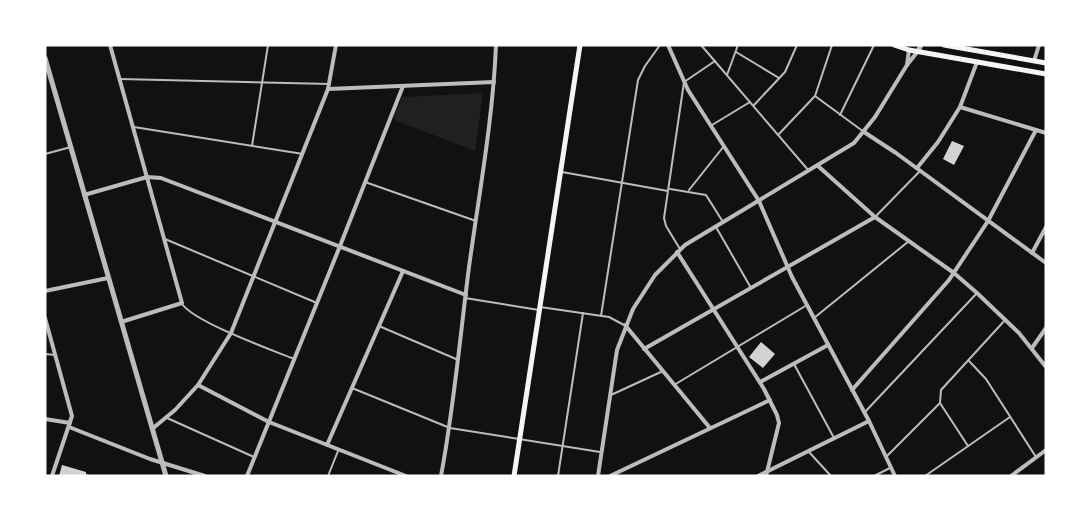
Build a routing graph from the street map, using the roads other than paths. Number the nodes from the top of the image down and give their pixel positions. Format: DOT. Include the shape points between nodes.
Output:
graph roads {
  1 [pos="110,45"];
  2 [pos="268,45"];
  3 [pos="336,45"];
  4 [pos="495,45"];
  5 [pos="580,45"];
  6 [pos="660,45"];
  7 [pos="668,45"];
  8 [pos="701,45"];
  9 [pos="738,45"];
  10 [pos="798,45"];
  11 [pos="832,45"];
  12 [pos="874,45"];
  13 [pos="894,45"];
  14 [pos="944,45"];
  15 [pos="1039,45"];
  16 [pos="910,47"];
  17 [pos="919,48"];
  18 [pos="736,52"];
  19 [pos="45,58"];
  20 [pos="715,61"];
  21 [pos="1034,61"];
  22 [pos="977,62"];
  23 [pos="1046,63"];
  24 [pos="907,65"];
  25 [pos="1046,74"];
  26 [pos="727,75"];
  27 [pos="779,78"];
  28 [pos="119,79"];
  29 [pos="494,82"];
  30 [pos="684,82"];
  31 [pos="262,84"];
  32 [pos="403,86"];
  33 [pos="329,87"];
  34 [pos="815,96"];
  35 [pos="750,102"];
  36 [pos="753,106"];
  37 [pos="960,107"];
  38 [pos="840,115"];
  39 [pos="712,125"];
  40 [pos="133,127"];
  41 [pos="1036,130"];
  42 [pos="864,132"];
  43 [pos="1046,133"];
  44 [pos="778,135"];
  45 [pos="252,146"];
  46 [pos="724,146"];
  47 [pos="70,147"];
  48 [pos="45,154"];
  49 [pos="303,154"];
  50 [pos="817,166"];
  51 [pos="919,169"];
  52 [pos="809,171"];
  53 [pos="561,172"];
  54 [pos="147,177"];
  55 [pos="365,182"];
  56 [pos="622,183"];
  57 [pos="669,190"];
  58 [pos="688,191"];
  59 [pos="84,195"];
  60 [pos="759,201"];
  61 [pos="875,217"];
  62 [pos="988,221"];
  63 [pos="276,222"];
  64 [pos="476,222"];
  65 [pos="723,222"];
  66 [pos="1046,226"];
  67 [pos="716,227"];
  68 [pos="164,239"];
  69 [pos="909,241"];
  70 [pos="340,246"];
  71 [pos="679,251"];
  72 [pos="1032,253"];
  73 [pos="1046,263"];
  74 [pos="787,268"];
  75 [pos="403,271"];
  76 [pos="954,273"];
  77 [pos="254,277"];
  78 [pos="108,278"];
  79 [pos="751,288"];
  80 [pos="45,291"];
  81 [pos="977,292"];
  82 [pos="465,296"];
  83 [pos="182,303"];
  84 [pos="317,303"];
  85 [pos="807,305"];
  86 [pos="540,308"];
  87 [pos="714,309"];
  88 [pos="583,313"];
  89 [pos="601,316"];
  90 [pos="45,318"];
  91 [pos="814,318"];
  92 [pos="1006,319"];
  93 [pos="121,322"];
  94 [pos="625,325"];
  95 [pos="379,326"];
  96 [pos="1046,328"];
  97 [pos="231,333"];
  98 [pos="828,345"];
  99 [pos="738,347"];
  100 [pos="1032,348"];
  101 [pos="644,349"];
  102 [pos="45,354"];
  103 [pos="56,355"];
  104 [pos="294,359"];
  105 [pos="458,359"];
  106 [pos="969,360"];
  107 [pos="794,364"];
  108 [pos="1046,367"];
  109 [pos="663,371"];
  110 [pos="760,382"];
  111 [pos="674,385"];
  112 [pos="198,386"];
  113 [pos="352,388"];
  114 [pos="852,390"];
  115 [pos="609,396"];
  116 [pos="770,400"];
  117 [pos="940,403"];
  118 [pos="864,413"];
  119 [pos="166,417"];
  120 [pos="1010,417"];
  121 [pos="45,419"];
  122 [pos="869,421"];
  123 [pos="269,422"];
  124 [pos="69,425"];
  125 [pos="450,428"];
  126 [pos="710,428"];
  127 [pos="152,429"];
  128 [pos="834,438"];
  129 [pos="520,439"];
  130 [pos="327,445"];
  131 [pos="563,446"];
  132 [pos="968,446"];
  133 [pos="339,450"];
  134 [pos="1046,450"];
  135 [pos="808,451"];
  136 [pos="601,452"];
  137 [pos="254,457"];
  138 [pos="886,457"];
  139 [pos="1036,457"];
  140 [pos="162,463"];
  141 [pos="891,468"];
  142 [pos="766,474"];
  143 [pos="52,476"];
  144 [pos="166,476"];
  145 [pos="205,476"];
  146 [pos="247,476"];
  147 [pos="328,476"];
  148 [pos="406,476"];
  149 [pos="441,476"];
  150 [pos="514,476"];
  151 [pos="558,476"];
  152 [pos="598,476"];
  153 [pos="610,476"];
  154 [pos="758,476"];
  155 [pos="831,476"];
  156 [pos="874,476"];
  157 [pos="895,476"];
  158 [pos="925,476"];
  159 [pos="1011,476"];
  1 -- 28 [label="street"];
  2 -- 31 [label="lane"];
  3 -- 33 [label="street"];
  4 -- 29 [label="street"];
  5 -- 53 [label="main road"];
  6 -- 56 [label="lane" via="638,80"];
  7 -- 30 [label="street"];
  8 -- 20 [label="lane"];
  9 -- 18 [label="lane"];
  10 -- 27 [label="lane"];
  11 -- 34 [label="lane"];
  12 -- 38 [label="lane"];
  13 -- 16 [label="main road"];
  14 -- 21 [label="main road"];
  15 -- 21 [label="street"];
  16 -- 17 [label="main road"];
  16 -- 24 [label="street"];
  17 -- 22 [label="main road"];
  17 -- 24 [label="street"];
  18 -- 26 [label="lane"];
  18 -- 27 [label="lane"];
  19 -- 47 [label="street"];
  20 -- 26 [label="lane"];
  20 -- 30 [label="lane"];
  21 -- 23 [label="main road"];
  22 -- 25 [label="main road"];
  22 -- 37 [label="street"];
  24 -- 42 [label="street"];
  26 -- 35 [label="lane"];
  27 -- 36 [label="lane"];
  28 -- 31 [label="lane"];
  28 -- 40 [label="street"];
  29 -- 32 [label="street"];
  29 -- 64 [label="street"];
  30 -- 39 [label="street"];
  30 -- 57 [label="lane"];
  31 -- 33 [label="lane"];
  31 -- 45 [label="lane"];
  32 -- 33 [label="street"];
  32 -- 55 [label="street"];
  33 -- 49 [label="street"];
  34 -- 38 [label="lane"];
  34 -- 44 [label="lane"];
  35 -- 36 [label="lane"];
  35 -- 39 [label="lane"];
  36 -- 44 [label="lane"];
  37 -- 41 [label="street"];
  37 -- 51 [label="street"];
  38 -- 42 [label="lane"];
  39 -- 46 [label="street"];
  40 -- 45 [label="lane"];
  40 -- 54 [label="street"];
  41 -- 43 [label="street"];
  41 -- 62 [label="street"];
  42 -- 50 [label="street"];
  42 -- 51 [label="street"];
  44 -- 52 [label="lane"];
  45 -- 49 [label="lane"];
  46 -- 58 [label="lane"];
  46 -- 60 [label="street"];
  47 -- 48 [label="lane"];
  47 -- 59 [label="street"];
  49 -- 63 [label="street"];
  50 -- 52 [label="street"];
  50 -- 61 [label="street"];
  51 -- 61 [label="lane"];
  51 -- 62 [label="street"];
  52 -- 60 [label="street"];
  53 -- 56 [label="lane"];
  53 -- 86 [label="main road"];
  54 -- 59 [label="street"];
  54 -- 63 [label="street" via="165,179"];
  54 -- 68 [label="street"];
  55 -- 64 [label="lane"];
  55 -- 70 [label="street"];
  56 -- 57 [label="lane"];
  56 -- 89 [label="lane"];
  57 -- 58 [label="lane"];
  57 -- 71 [label="lane" via="665,224"];
  58 -- 65 [label="lane" via="706,195"];
  59 -- 78 [label="street"];
  60 -- 65 [label="street"];
  60 -- 74 [label="street"];
  61 -- 69 [label="street"];
  61 -- 74 [label="street"];
  62 -- 72 [label="street"];
  62 -- 76 [label="street"];
  63 -- 70 [label="street"];
  63 -- 77 [label="street"];
  64 -- 82 [label="street"];
  65 -- 67 [label="street"];
  66 -- 72 [label="street"];
  67 -- 71 [label="street"];
  67 -- 79 [label="lane"];
  68 -- 77 [label="lane"];
  68 -- 83 [label="street"];
  69 -- 76 [label="street"];
  69 -- 91 [label="lane"];
  70 -- 75 [label="street"];
  70 -- 84 [label="street"];
  71 -- 87 [label="street"];
  71 -- 94 [label="street" via="655,275"];
  72 -- 73 [label="street"];
  74 -- 79 [label="street"];
  74 -- 85 [label="street"];
  75 -- 82 [label="street"];
  75 -- 95 [label="street"];
  76 -- 81 [label="street"];
  76 -- 114 [label="street"];
  77 -- 84 [label="lane"];
  77 -- 97 [label="street"];
  78 -- 80 [label="street"];
  78 -- 93 [label="street"];
  79 -- 87 [label="street"];
  81 -- 92 [label="street"];
  81 -- 118 [label="lane"];
  82 -- 86 [label="lane"];
  82 -- 105 [label="street"];
  83 -- 93 [label="street"];
  83 -- 97 [label="lane" via="190,312"];
  84 -- 104 [label="street"];
  85 -- 91 [label="street"];
  85 -- 99 [label="lane"];
  86 -- 88 [label="lane"];
  86 -- 129 [label="main road"];
  87 -- 99 [label="street"];
  87 -- 101 [label="street"];
  88 -- 89 [label="lane"];
  88 -- 131 [label="lane"];
  89 -- 94 [label="lane"];
  90 -- 103 [label="street"];
  91 -- 98 [label="street"];
  92 -- 100 [label="street"];
  92 -- 106 [label="lane"];
  93 -- 127 [label="street"];
  94 -- 101 [label="street"];
  94 -- 115 [label="street"];
  95 -- 105 [label="lane"];
  95 -- 113 [label="street"];
  96 -- 100 [label="street"];
  97 -- 104 [label="lane"];
  97 -- 112 [label="street"];
  98 -- 107 [label="street"];
  98 -- 114 [label="street"];
  99 -- 110 [label="street"];
  99 -- 111 [label="lane"];
  100 -- 108 [label="street"];
  101 -- 109 [label="street"];
  102 -- 103 [label="lane"];
  103 -- 124 [label="street" via="71,410"];
  104 -- 123 [label="street"];
  105 -- 125 [label="street"];
  106 -- 117 [label="lane" via="941,390"];
  106 -- 120 [label="lane"];
  107 -- 110 [label="street"];
  107 -- 128 [label="lane"];
  109 -- 111 [label="street"];
  109 -- 115 [label="lane"];
  110 -- 116 [label="street"];
  111 -- 126 [label="street"];
  112 -- 119 [label="street"];
  112 -- 123 [label="street"];
  113 -- 125 [label="lane"];
  113 -- 130 [label="street"];
  114 -- 118 [label="street"];
  115 -- 136 [label="street"];
  116 -- 126 [label="street"];
  116 -- 142 [label="street" via="779,423"];
  117 -- 132 [label="lane"];
  117 -- 138 [label="lane"];
  118 -- 122 [label="street"];
  119 -- 127 [label="street"];
  119 -- 137 [label="lane"];
  120 -- 132 [label="lane"];
  120 -- 139 [label="lane"];
  121 -- 124 [label="street"];
  122 -- 128 [label="street"];
  122 -- 138 [label="street"];
  123 -- 130 [label="street"];
  123 -- 137 [label="street"];
  124 -- 140 [label="street"];
  124 -- 143 [label="street"];
  125 -- 129 [label="lane"];
  125 -- 149 [label="street"];
  126 -- 153 [label="street"];
  127 -- 140 [label="street"];
  128 -- 135 [label="street"];
  129 -- 131 [label="lane"];
  129 -- 150 [label="main road"];
  130 -- 133 [label="street"];
  131 -- 136 [label="lane"];
  131 -- 151 [label="lane"];
  132 -- 158 [label="lane"];
  133 -- 147 [label="lane"];
  133 -- 148 [label="street"];
  134 -- 139 [label="street"];
  135 -- 142 [label="street"];
  135 -- 155 [label="lane"];
  136 -- 152 [label="street"];
  137 -- 146 [label="street"];
  138 -- 141 [label="street"];
  139 -- 159 [label="street"];
  140 -- 144 [label="street"];
  140 -- 145 [label="street"];
  141 -- 156 [label="lane"];
  141 -- 157 [label="street"];
  142 -- 154 [label="street"];
}
